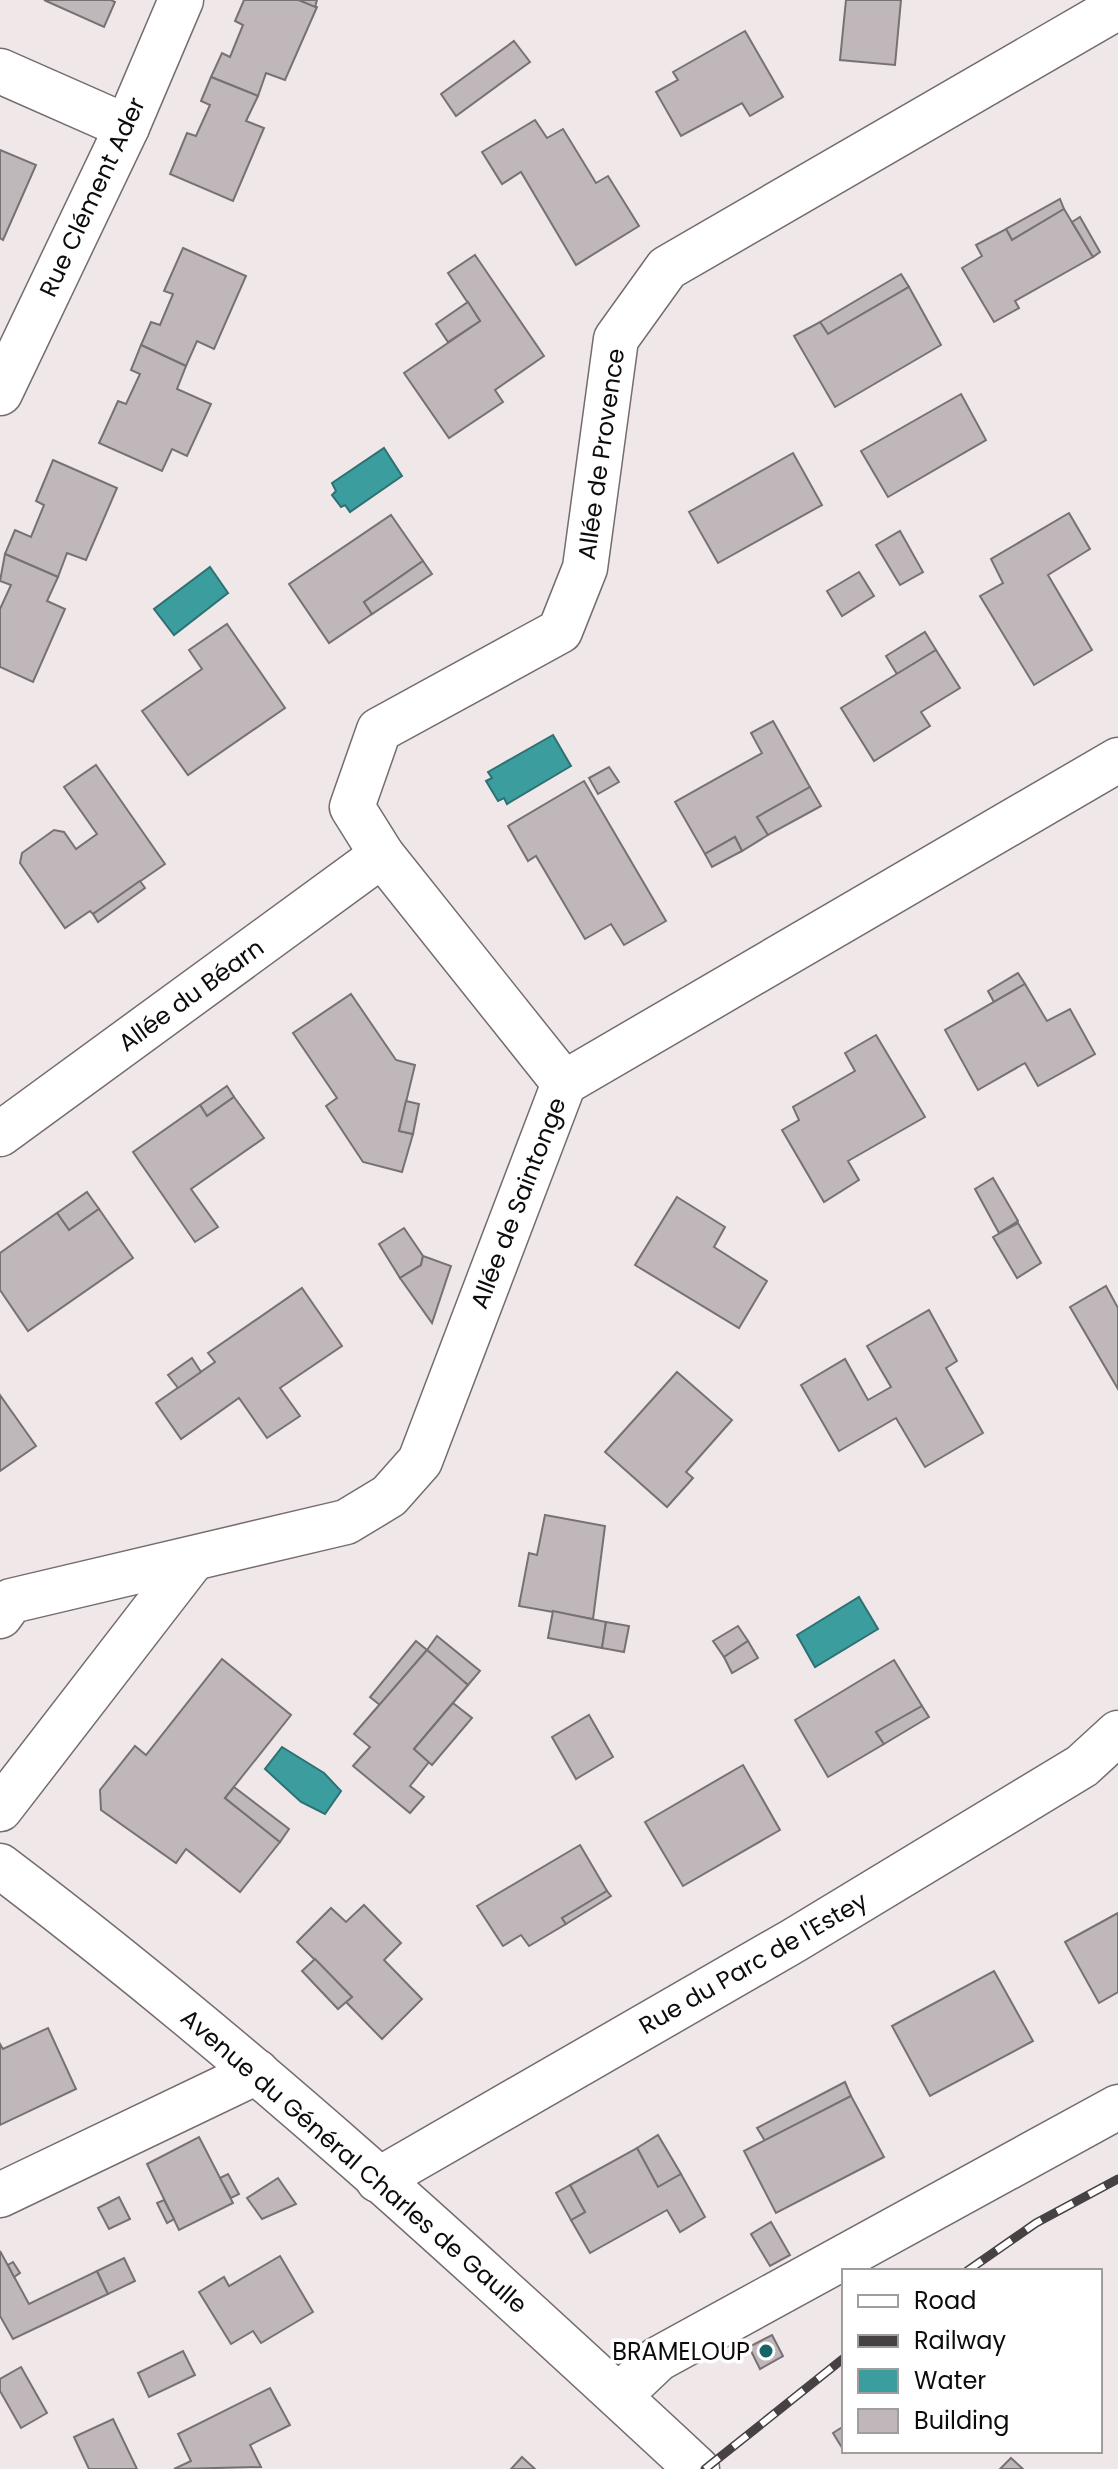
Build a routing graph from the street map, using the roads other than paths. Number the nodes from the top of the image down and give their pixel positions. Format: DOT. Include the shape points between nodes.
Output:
graph roads {
  1 [pos="181,0"];
  2 [pos="1108,6"];
  3 [pos="0,71"];
  4 [pos="127,127"];
  5 [pos="0,393"];
  6 [pos="1118,760"];
  7 [pos="382,855"];
  8 [pos="564,1083"];
  9 [pos="0,1134"];
  10 [pos="193,1559"];
  11 [pos="0,1616"];
  12 [pos="1118,1733"];
  13 [pos="0,1809"];
  14 [pos="0,1866"];
  15 [pos="257,2072"];
  16 [pos="1118,2107"];
  17 [pos="378,2180"];
  18 [pos="0,2195"];
  19 [pos="619,2396"];
  20 [pos="697,2469"];
  1 -- 4 [label="street, Rue Clément Ader"];
  2 -- 7 [label="street, Allée de Provence" via="667,268 616,339 585,568 560,631 379,730 352,807"];
  3 -- 4 [label="street"];
  4 -- 5 [label="street, Rue Clément Ader"];
  6 -- 8 [label="street, Allée de Saintonge"];
  7 -- 8 [label="street, Allée de Provence"];
  7 -- 9 [label="street, Allée du Béarn"];
  8 -- 10 [label="street, Allée de Saintonge" via="420,1461 389,1496 346,1522"];
  10 -- 11 [label="street, Allée de Saintonge" via="11,1601"];
  10 -- 13 [label="street"];
  12 -- 17 [label="street, Rue du Parc de l'Estey" via="1082,1766 793,1941"];
  14 -- 15 [label="street, Avenue du Général Charles de Gaulle"];
  15 -- 17 [label="street, Avenue du Général Charles de Gaulle"];
  15 -- 18 [label="street"];
  16 -- 19 [label="street" via="658,2359"];
  17 -- 19 [label="street, Avenue du Général Charles de Gaulle"];
  19 -- 20 [label="street, Avenue du Général Charles de Gaulle"];
}
